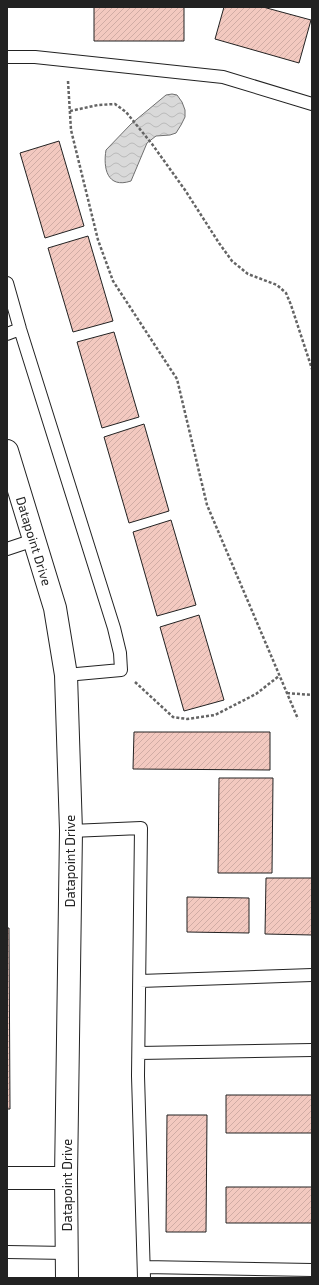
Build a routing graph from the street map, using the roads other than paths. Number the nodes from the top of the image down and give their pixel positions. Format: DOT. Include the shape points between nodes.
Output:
graph roads {
  1 [pos="7,57"];
  2 [pos="312,104"];
  3 [pos="7,283"];
  4 [pos="20,329"];
  5 [pos="7,334"];
  6 [pos="7,452"];
  7 [pos="34,540"];
  8 [pos="7,549"];
  9 [pos="66,675"];
  10 [pos="71,831"];
  11 [pos="312,975"];
  12 [pos="140,981"];
  13 [pos="312,1050"];
  14 [pos="139,1053"];
  15 [pos="7,1178"];
  16 [pos="66,1178"];
  17 [pos="7,1252"];
  18 [pos="67,1253"];
  19 [pos="144,1272"];
  20 [pos="305,1272"];
  21 [pos="226,1273"];
  22 [pos="67,1278"];
  1 -- 2 [label="lane" via="67,60 223,76"];
  3 -- 4 [label="lane"];
  4 -- 5 [label="lane"];
  4 -- 9 [label="lane" via="120,653 121,670"];
  6 -- 7 [label="street, Datapoint Drive"];
  7 -- 8 [label="lane"];
  7 -- 9 [label="street, Datapoint Drive" via="55,608"];
  9 -- 10 [label="street, Datapoint Drive"];
  10 -- 12 [label="lane" via="141,828"];
  10 -- 16 [label="street, Datapoint Drive"];
  11 -- 12 [label="lane"];
  12 -- 14 [label="lane"];
  13 -- 14 [label="lane"];
  14 -- 19 [label="lane"];
  15 -- 16 [label="street"];
  16 -- 18 [label="street, Datapoint Drive"];
  17 -- 18 [label="lane"];
  18 -- 22 [label="street, Datapoint Drive"];
  19 -- 21 [label="lane"];
  20 -- 21 [label="lane"];
}
